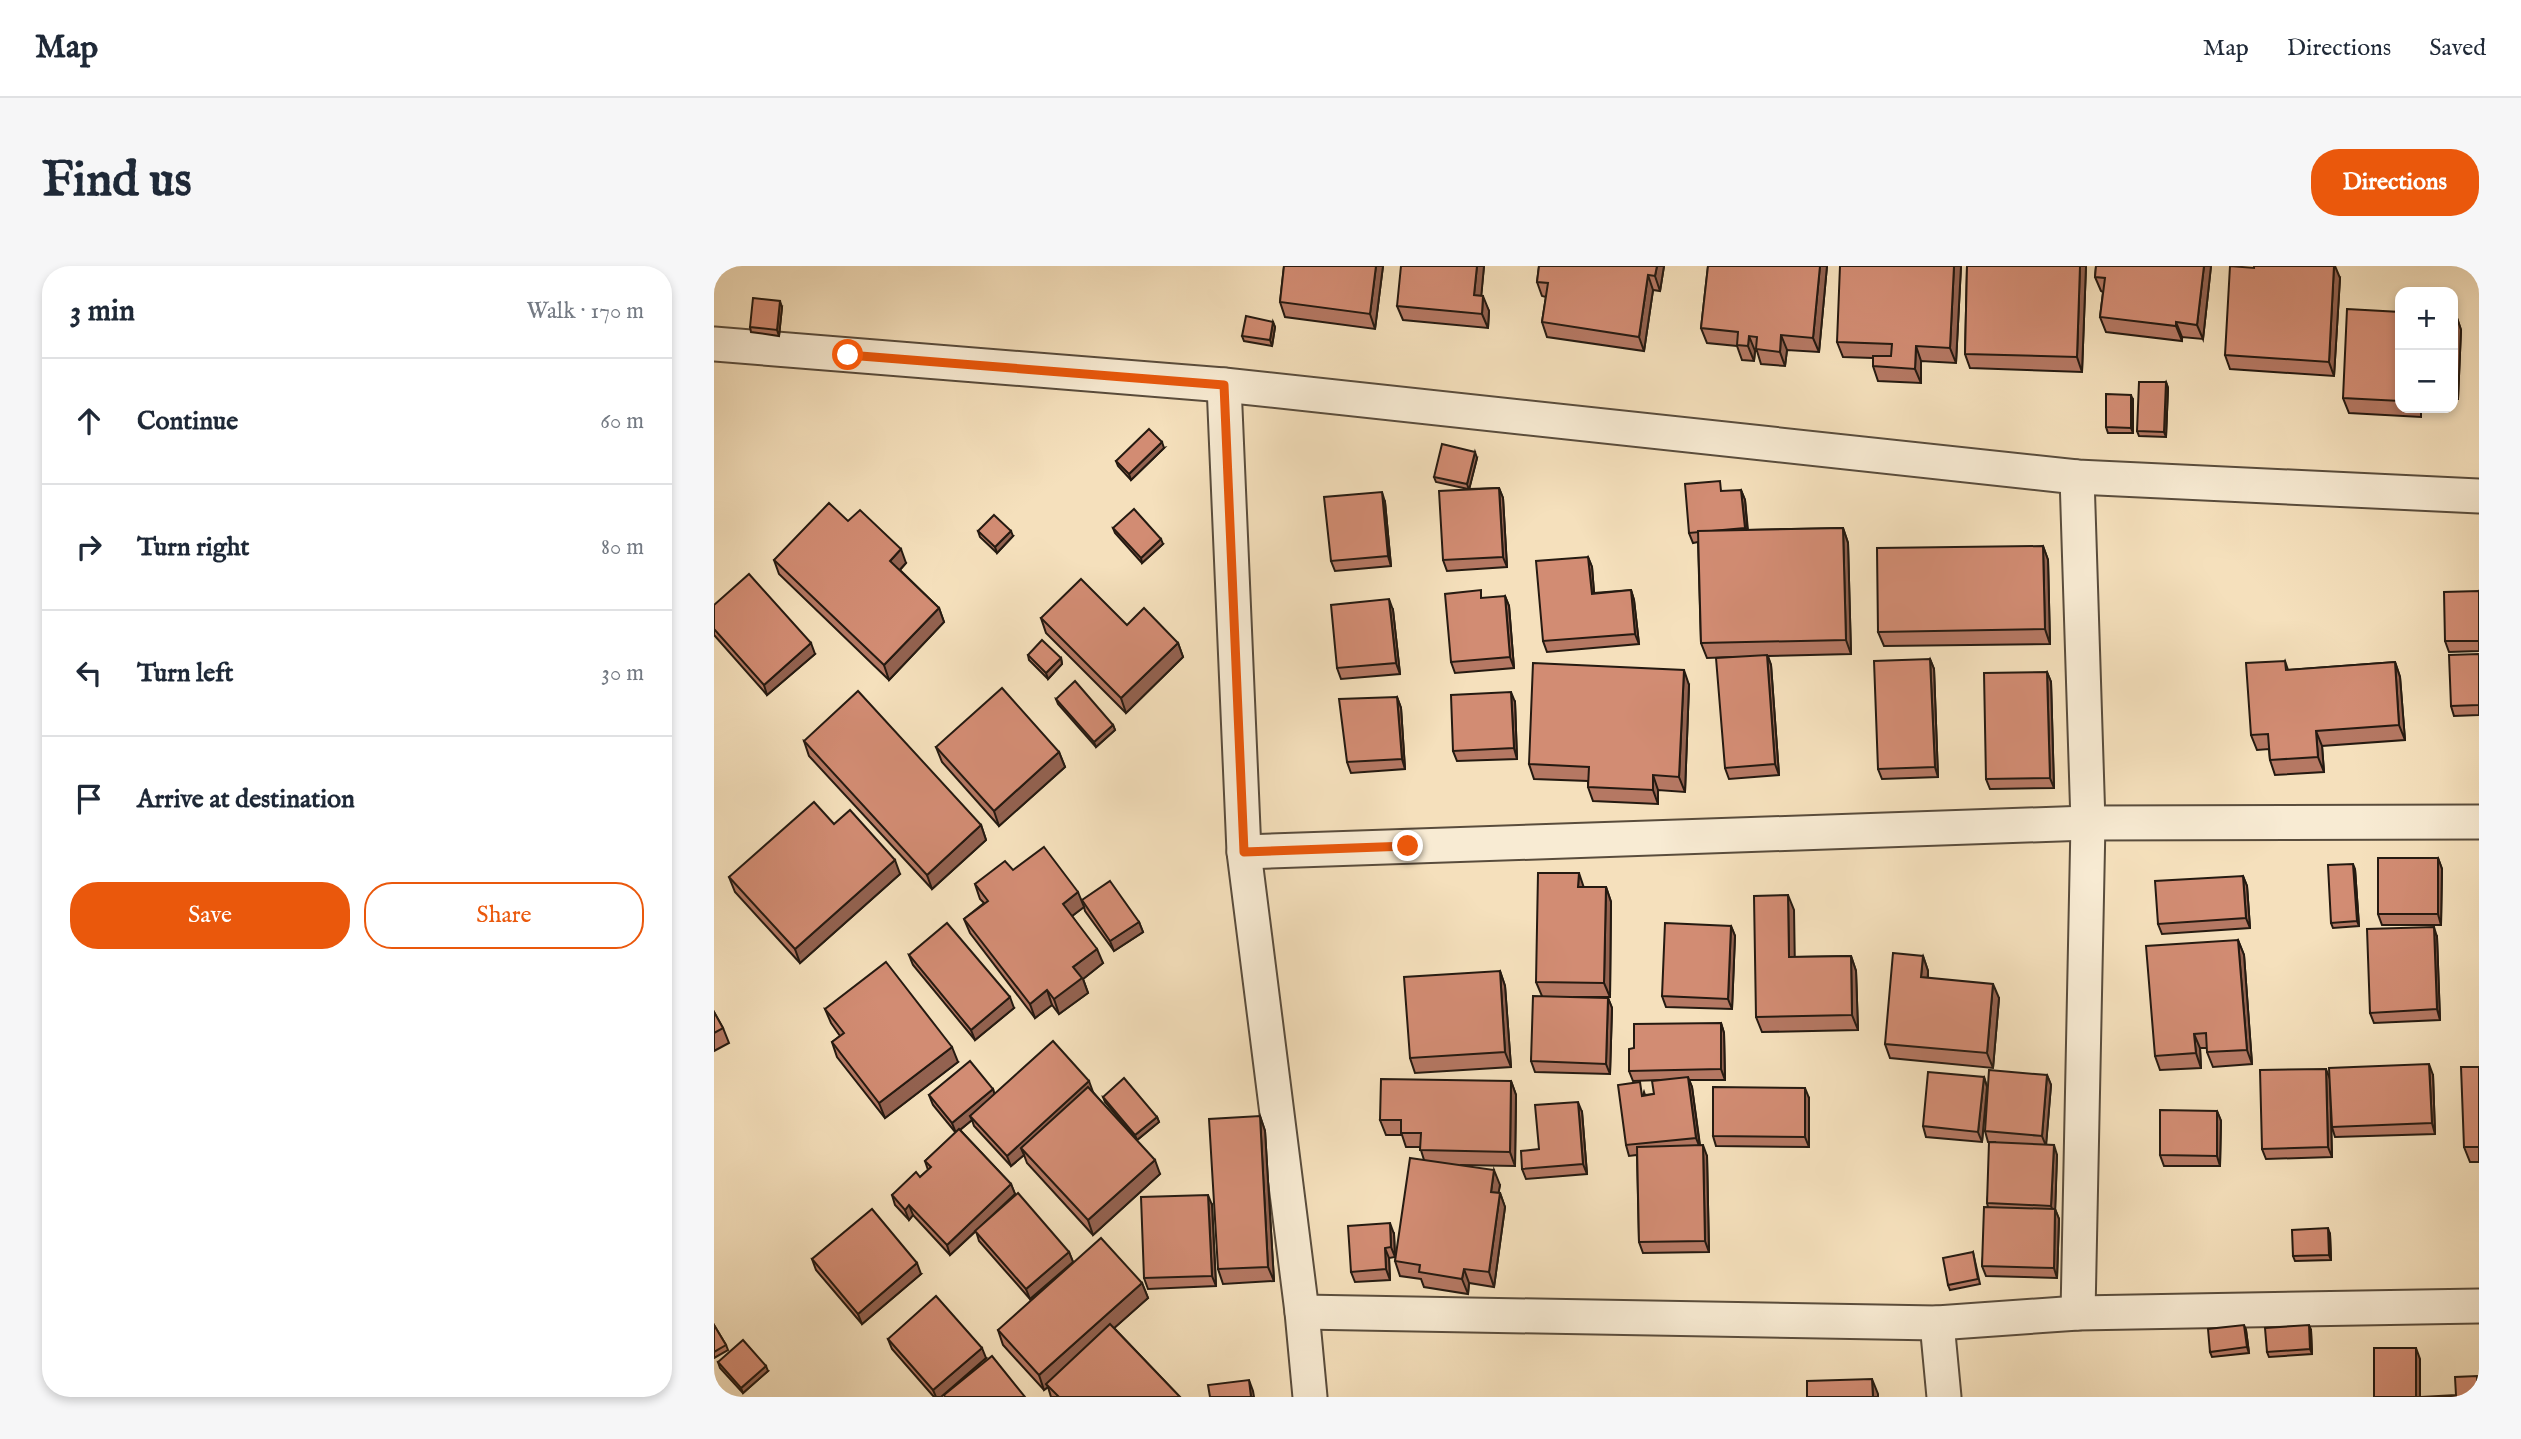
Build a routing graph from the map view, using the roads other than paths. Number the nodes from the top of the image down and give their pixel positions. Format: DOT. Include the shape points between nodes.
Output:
graph roads {
  1 [pos="714,344"];
  2 [pos="1224,385"];
  3 [pos="2077,477"];
  4 [pos="2479,496"];
  5 [pos="2479,822"];
  6 [pos="2088,823"];
  7 [pos="1244,852"];
  8 [pos="2479,1306"];
  9 [pos="1302,1312"];
  10 [pos="2078,1313"];
  11 [pos="1937,1323"];
  12 [pos="1310,1397"];
  13 [pos="1944,1397"];
  1 -- 2 [label="street"];
  2 -- 3 [label="street"];
  2 -- 7 [label="street"];
  3 -- 4 [label="street"];
  3 -- 6 [label="street"];
  5 -- 6 [label="street"];
  6 -- 7 [label="street"];
  6 -- 10 [label="street"];
  7 -- 9 [label="street"];
  8 -- 10 [label="street"];
  9 -- 11 [label="street"];
  9 -- 12 [label="street"];
  10 -- 11 [label="street"];
  11 -- 13 [label="street"];
}
